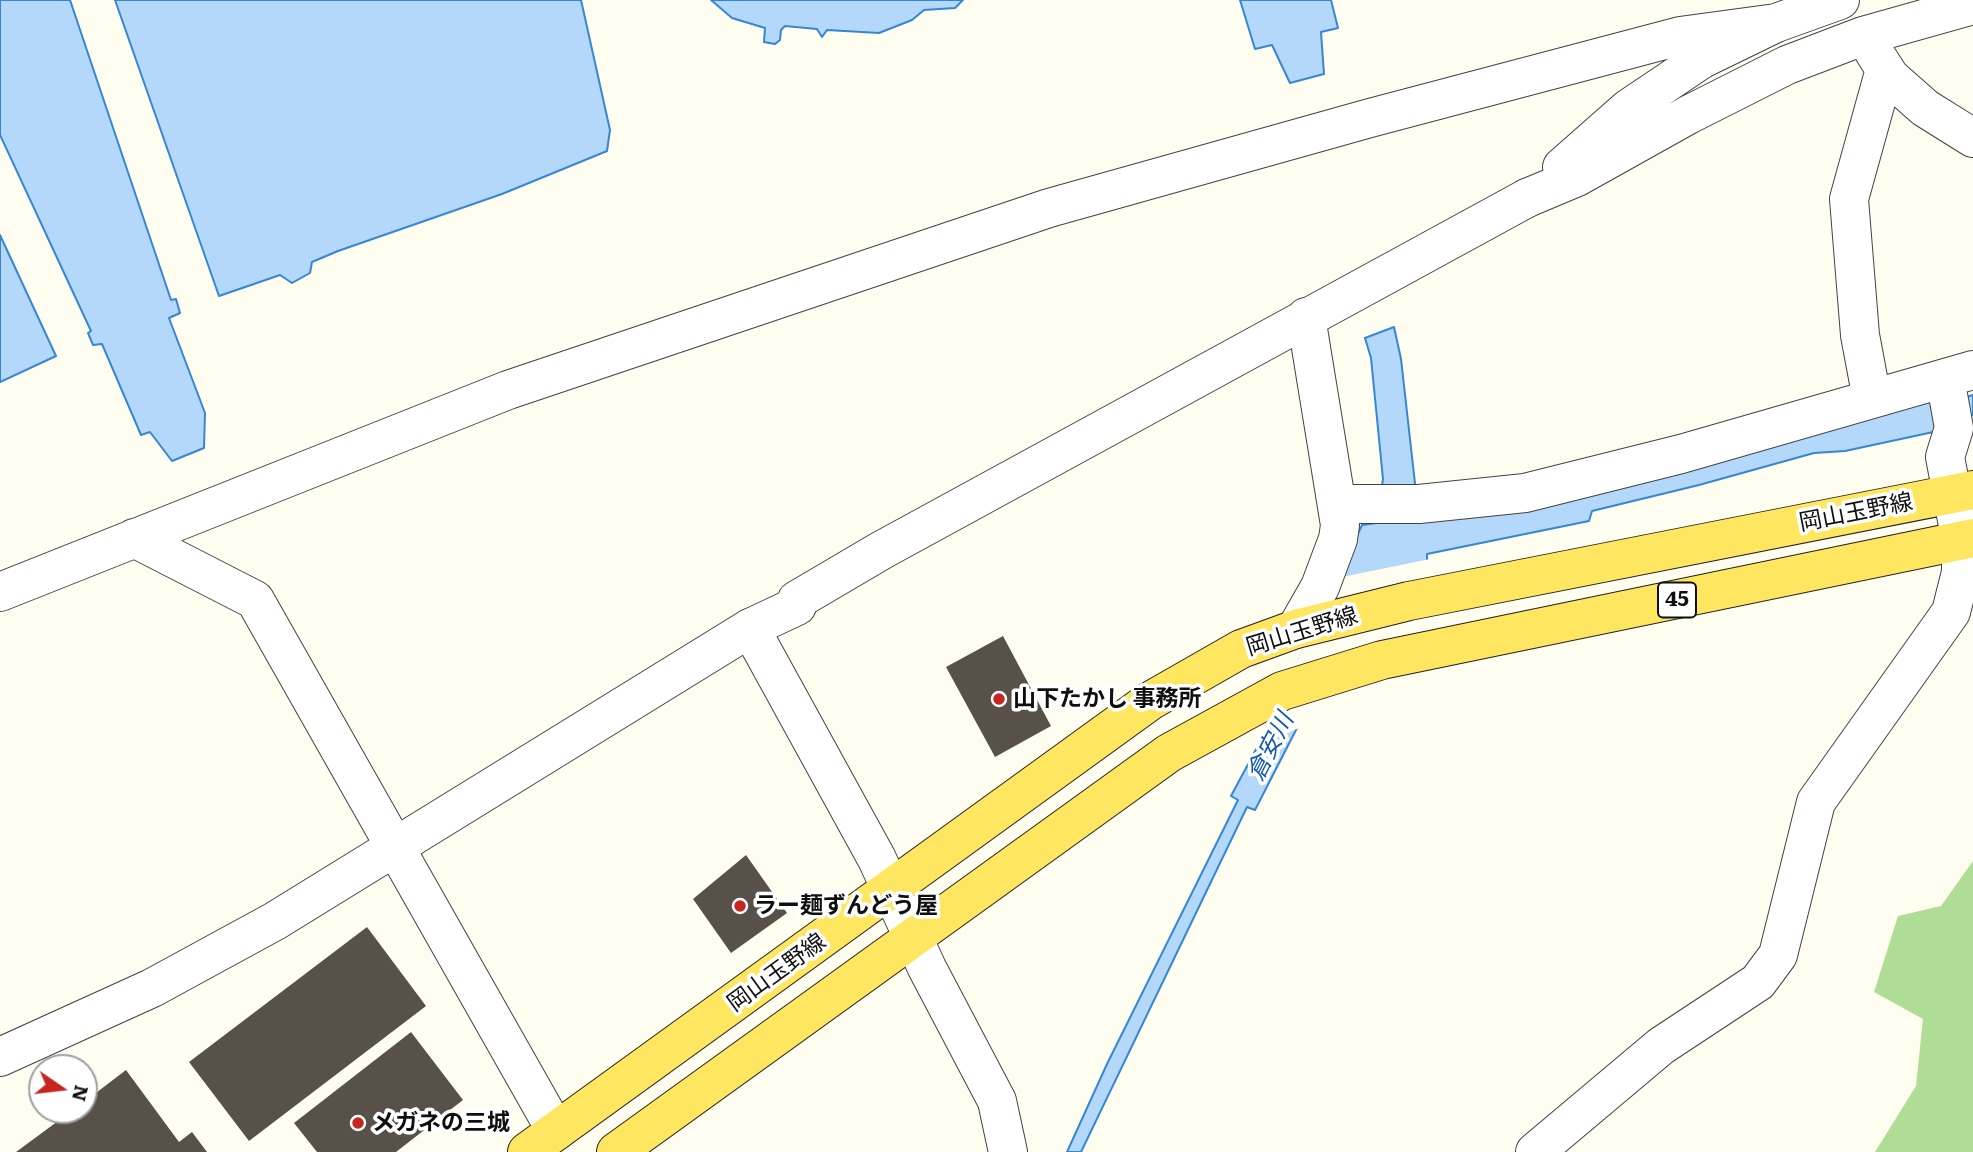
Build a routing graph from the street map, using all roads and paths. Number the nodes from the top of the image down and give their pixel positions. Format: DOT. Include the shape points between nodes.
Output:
graph roads {
  1 [pos="1840,0"];
  2 [pos="1973,5"];
  3 [pos="1776,23"];
  4 [pos="1863,36"];
  5 [pos="1885,69"];
  6 [pos="1973,138"];
  7 [pos="1527,198"];
  8 [pos="1306,317"];
  9 [pos="1955,392"];
  10 [pos="1872,399"];
  11 [pos="1962,492"];
  12 [pos="1356,504"];
  13 [pos="134,538"];
  14 [pos="1967,539"];
  15 [pos="0,592"];
  16 [pos="1305,627"];
  17 [pos="750,628"];
  18 [pos="394,846"];
  19 [pos="891,890"];
  20 [pos="913,938"];
  21 [pos="0,1057"];
  22 [pos="542,1142"];
  23 [pos="616,1152"];
  24 [pos="1007,1152"];
  25 [pos="1535,1152"];
  1 -- 3 [label="street"];
  2 -- 4 [label="street"];
  3 -- 7 [label="street" via="1702,59 1629,108"];
  3 -- 13 [label="street" via="1680,36 1048,208 508,390"];
  4 -- 5 [label="street"];
  4 -- 7 [label="street" via="1787,65 1577,177"];
  5 -- 6 [label="street" via="1925,108"];
  5 -- 10 [label="street" via="1849,199 1860,335"];
  7 -- 8 [label="street"];
  8 -- 12 [label="street"];
  8 -- 17 [label="street" via="882,550 797,600 797,606"];
  9 -- 10 [label="street"];
  9 -- 11 [label="street" via="1945,457"];
  10 -- 12 [label="street" via="1525,493 1419,504"];
  11 -- 14 [label="street"];
  11 -- 16 [label="main road, 岡山玉野線 / 45" via="1409,601"];
  12 -- 16 [label="street" via="1340,525"];
  13 -- 15 [label="street"];
  13 -- 18 [label="street" via="255,600"];
  14 -- 20 [label="main road, 45" via="1381,660 1282,691 1169,753"];
  14 -- 25 [label="street" via="1951,612 1816,802 1778,955 1758,982 1661,1046"];
  16 -- 19 [label="main road, 岡山玉野線 / 45" via="1241,649 1150,701"];
  17 -- 18 [label="street"];
  17 -- 19 [label="street"];
  18 -- 21 [label="street" via="275,921 152,989"];
  18 -- 22 [label="street"];
  19 -- 20 [label="street"];
  19 -- 22 [label="main road, 岡山玉野線 / 45"];
  20 -- 23 [label="main road, 45"];
  20 -- 24 [label="street" via="998,1101"];
}
